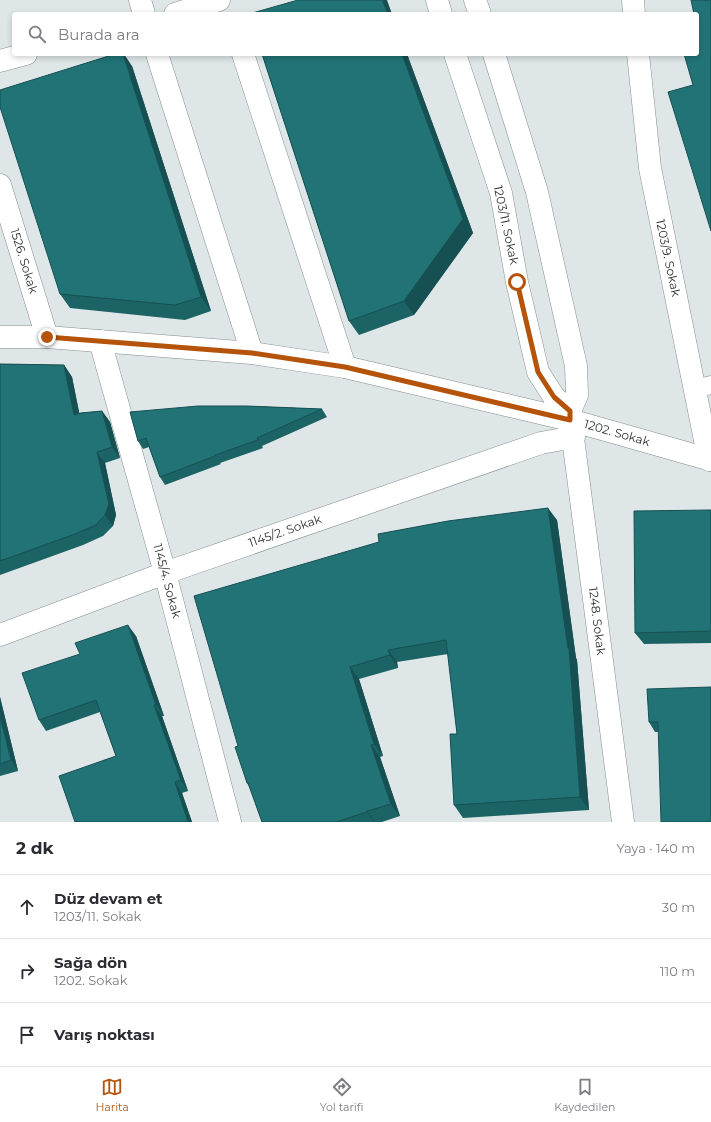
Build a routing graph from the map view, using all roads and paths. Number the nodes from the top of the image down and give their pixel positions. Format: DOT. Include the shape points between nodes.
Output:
graph roads {
  1 [pos="140,0"];
  2 [pos="219,0"];
  3 [pos="225,0"];
  4 [pos="437,0"];
  5 [pos="475,0"];
  6 [pos="633,0"];
  7 [pos="143,12"];
  8 [pos="181,12"];
  9 [pos="229,12"];
  10 [pos="441,12"];
  11 [pos="479,12"];
  12 [pos="634,12"];
  13 [pos="19,56"];
  14 [pos="158,56"];
  15 [pos="244,56"];
  16 [pos="456,56"];
  17 [pos="495,56"];
  18 [pos="638,56"];
  19 [pos="0,61"];
  20 [pos="0,185"];
  21 [pos="0,337"];
  22 [pos="47,337"];
  23 [pos="100,341"];
  24 [pos="252,353"];
  25 [pos="345,367"];
  26 [pos="703,387"];
  27 [pos="571,423"];
  28 [pos="710,460"];
  29 [pos="165,573"];
  30 [pos="0,635"];
  31 [pos="230,822"];
  32 [pos="623,822"];
  1 -- 7 [label="street"];
  2 -- 8 [label="street"];
  3 -- 9 [label="street"];
  4 -- 10 [label="street"];
  5 -- 11 [label="street"];
  6 -- 12 [label="street"];
  13 -- 19 [label="street"];
  14 -- 24 [label="street"];
  15 -- 25 [label="street"];
  16 -- 27 [label="street, 1203/11. Sokak" via="501,194 517,282 538,372"];
  17 -- 27 [label="street" via="537,192 576,366 577,395"];
  18 -- 26 [label="street, 1203/9. Sokak" via="650,168"];
  20 -- 22 [label="street, 1526. Sokak"];
  21 -- 22 [label="street, 1202. Sokak"];
  22 -- 23 [label="street, 1202. Sokak"];
  23 -- 24 [label="street, 1202. Sokak"];
  23 -- 29 [label="street, 1145/4. Sokak"];
  24 -- 25 [label="street, 1202. Sokak"];
  25 -- 27 [label="street, 1202. Sokak"];
  26 -- 28 [label="street, 1203/9. Sokak"];
  27 -- 28 [label="street, 1202. Sokak"];
  27 -- 29 [label="street, 1145/2. Sokak" via="541,443"];
  27 -- 32 [label="street, 1248. Sokak"];
  29 -- 30 [label="street, 1145/2. Sokak"];
  29 -- 31 [label="street, 1145/4. Sokak"];
}
